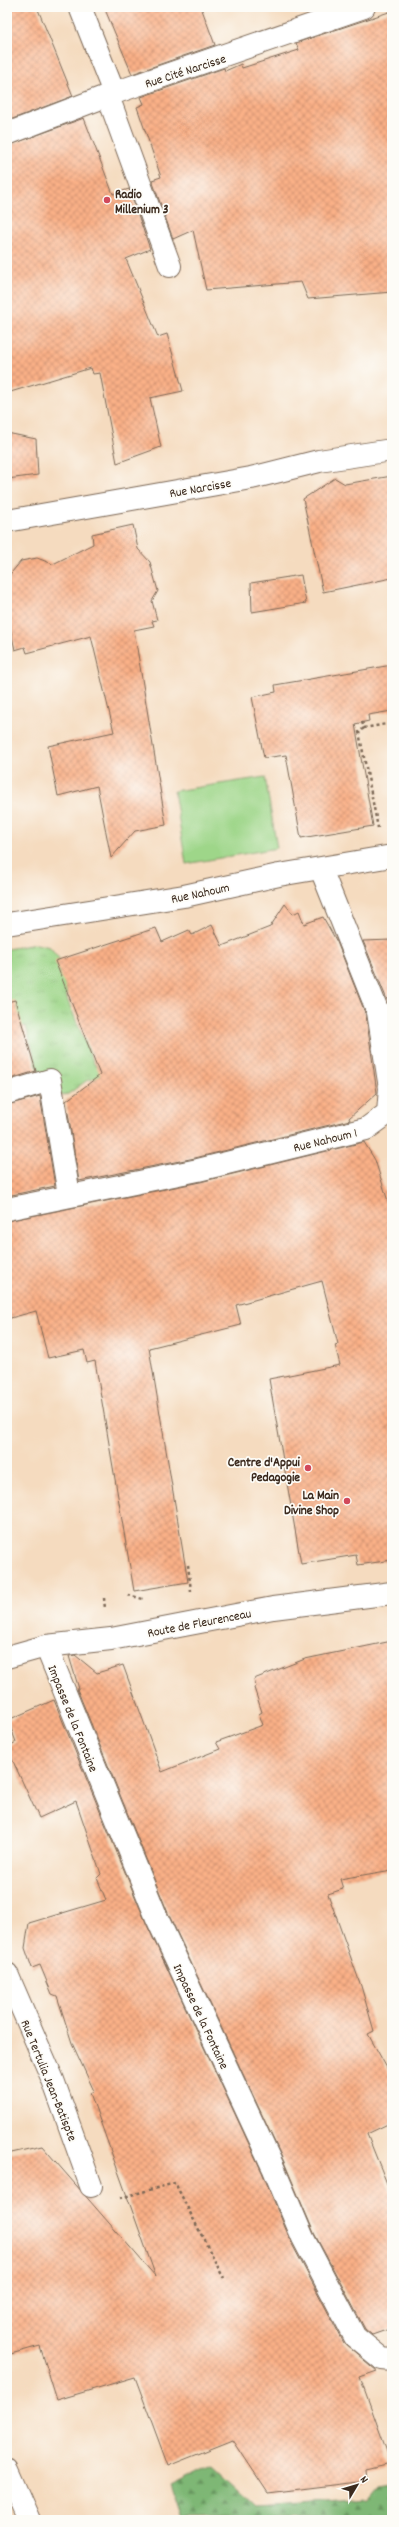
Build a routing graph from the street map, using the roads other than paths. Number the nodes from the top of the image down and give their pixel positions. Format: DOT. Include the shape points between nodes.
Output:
graph roads {
  1 [pos="80,7"];
  2 [pos="364,7"];
  3 [pos="112,94"];
  4 [pos="7,134"];
  5 [pos="170,266"];
  6 [pos="392,450"];
  7 [pos="7,521"];
  8 [pos="392,856"];
  9 [pos="321,869"];
  10 [pos="7,924"];
  11 [pos="7,1093"];
  12 [pos="69,1195"];
  13 [pos="7,1209"];
  14 [pos="392,1593"];
  15 [pos="46,1646"];
  16 [pos="7,1657"];
  17 [pos="7,1974"];
  18 [pos="91,2186"];
  19 [pos="392,2360"];
  20 [pos="7,2470"];
  21 [pos="29,2520"];
  1 -- 3 [label="street"];
  2 -- 3 [label="street, Rue Cité Narcisse"];
  3 -- 4 [label="street, Rue Cité Narcisse"];
  3 -- 5 [label="street"];
  6 -- 7 [label="street, Rue Narcisse" via="319,461 251,478"];
  8 -- 9 [label="street, Rue Nahoum"];
  9 -- 10 [label="street, Rue Nahoum" via="279,875 184,896"];
  9 -- 12 [label="street, Rue Nahoum 1" via="378,1012 390,1088 388,1113 366,1129 198,1170"];
  11 -- 12 [label="street" via="50,1080"];
  12 -- 13 [label="street, Rue Nahoum 1"];
  14 -- 15 [label="street, Route de Fleurenceau" via="273,1608 111,1639"];
  15 -- 16 [label="street, Route de Fleurenceau"];
  15 -- 19 [label="street, Impasse de la Fontaine" via="157,1918 273,2167 303,2238 355,2337 382,2359"];
  17 -- 18 [label="street, Rue Tertulia Jean-Batispte" via="53,2080"];
  20 -- 21 [label="street"];
}
